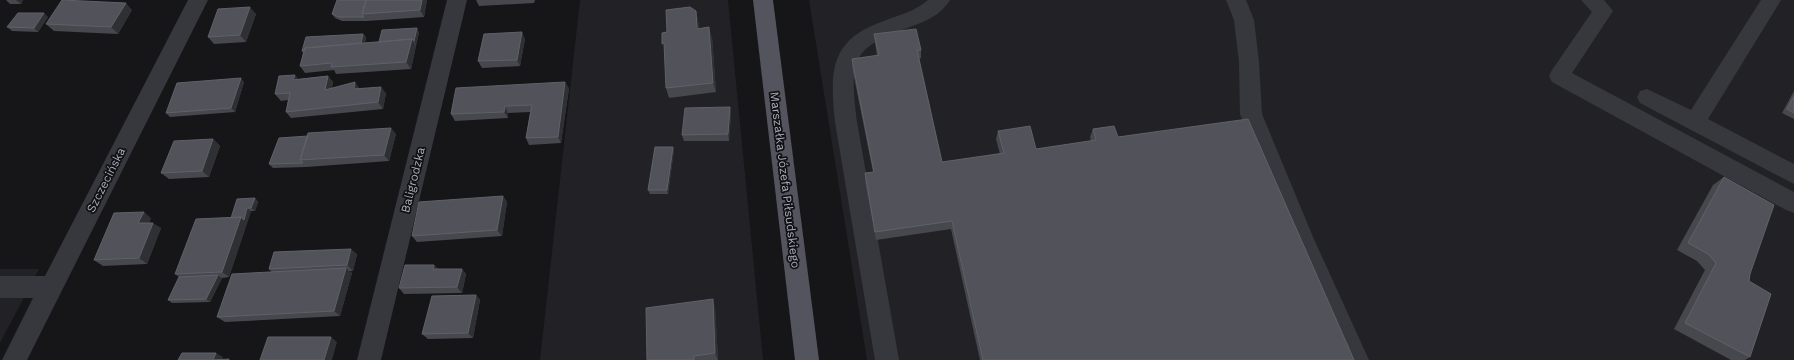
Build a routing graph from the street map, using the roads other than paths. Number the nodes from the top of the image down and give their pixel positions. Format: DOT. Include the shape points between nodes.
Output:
graph roads {
  1 [pos="198,0"];
  2 [pos="457,0"];
  3 [pos="763,0"];
  4 [pos="940,0"];
  5 [pos="1236,0"];
  6 [pos="1592,0"];
  7 [pos="1771,0"];
  8 [pos="1647,97"];
  9 [pos="1695,122"];
  10 [pos="1794,175"];
  11 [pos="1794,203"];
  12 [pos="0,287"];
  13 [pos="52,287"];
  14 [pos="14,360"];
  15 [pos="369,360"];
  16 [pos="807,360"];
  17 [pos="886,360"];
  18 [pos="1357,360"];
  1 -- 13 [label="street, Szczecińska"];
  2 -- 15 [label="street, Baligrodzka"];
  3 -- 16 [label="main road, Marszałka Józefa Piłsudskiego"];
  4 -- 17 [label="street" via="933,8 919,16 874,32 849,54 843,69 842,90 846,122"];
  5 -- 18 [label="street" via="1244,20 1252,114"];
  6 -- 11 [label="street" via="1603,11 1559,76"];
  7 -- 9 [label="street"];
  8 -- 9 [label="street"];
  9 -- 10 [label="street"];
  12 -- 13 [label="street"];
  13 -- 14 [label="street, Szczecińska"];
}
